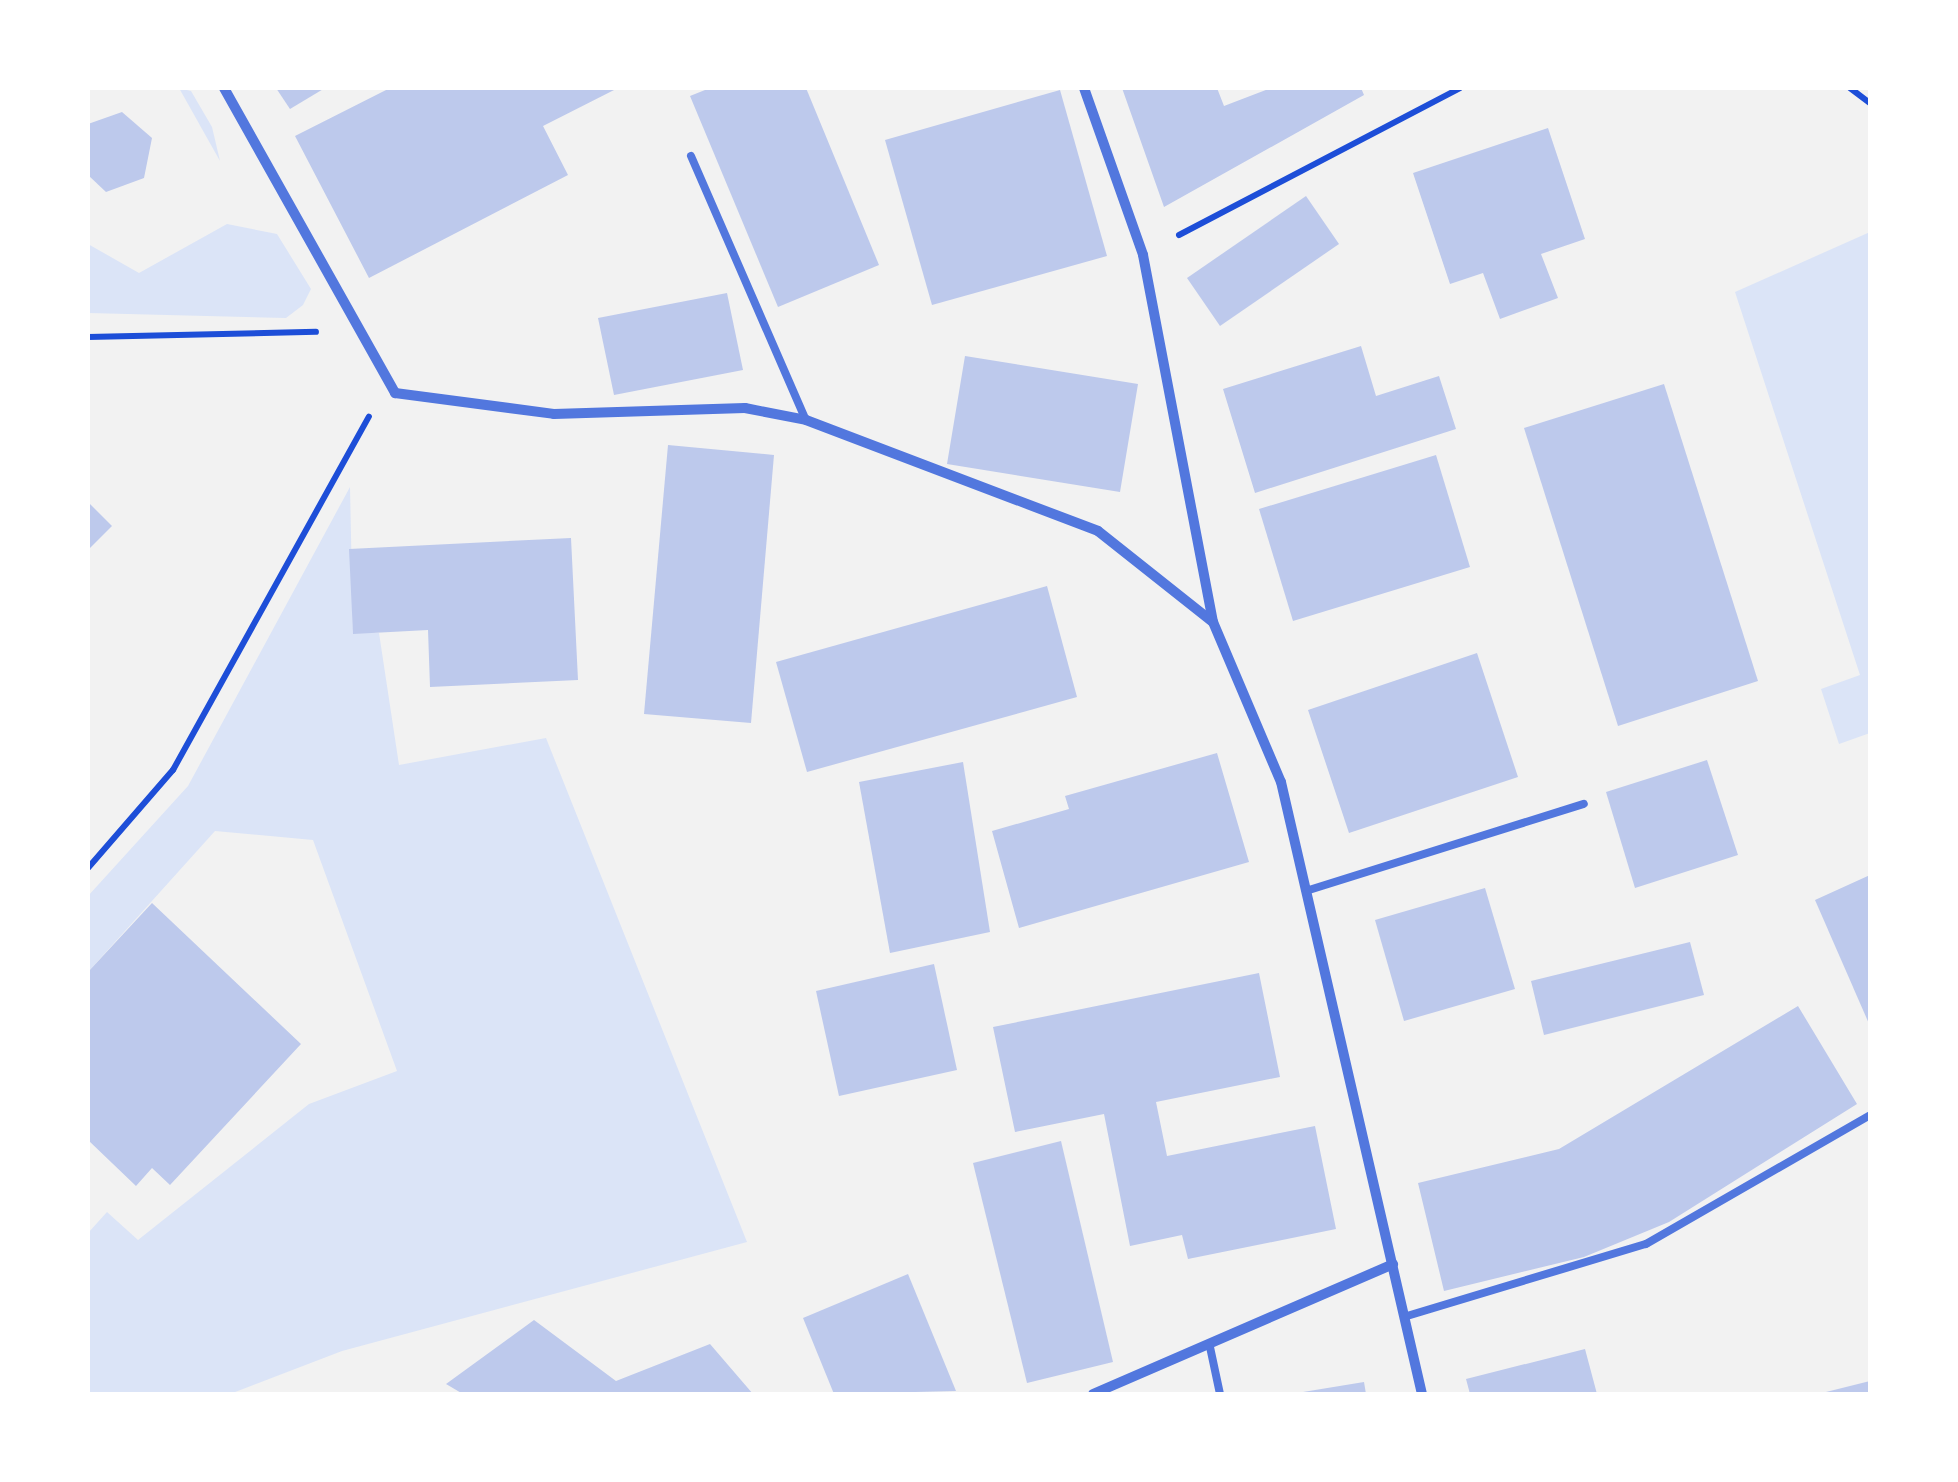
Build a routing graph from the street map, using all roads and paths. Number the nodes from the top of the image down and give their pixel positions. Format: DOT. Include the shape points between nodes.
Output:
graph roads {
  1 [pos="224,88"];
  2 [pos="1084,88"];
  3 [pos="1460,88"];
  4 [pos="1850,88"];
  5 [pos="1870,103"];
  6 [pos="691,156"];
  7 [pos="1143,255"];
  8 [pos="358,332"];
  9 [pos="88,336"];
  10 [pos="395,393"];
  11 [pos="806,420"];
  12 [pos="1213,622"];
  13 [pos="1584,804"];
  14 [pos="88,868"];
  15 [pos="1309,890"];
  16 [pos="1870,1115"];
  17 [pos="1394,1264"];
  18 [pos="1406,1316"];
  19 [pos="1210,1348"];
  20 [pos="1093,1394"];
  21 [pos="1220,1394"];
  22 [pos="1422,1394"];
  1 -- 8 [label="street" via="335,272"];
  2 -- 7 [label="street"];
  3 -- 7 [label="path"];
  4 -- 5 [label="path"];
  6 -- 11 [label="lane"];
  7 -- 12 [label="street"];
  8 -- 9 [label="path"];
  8 -- 10 [label="street"];
  10 -- 11 [label="street" via="554,414 745,408"];
  10 -- 14 [label="path" via="356,434 173,770"];
  11 -- 12 [label="street" via="1098,532"];
  12 -- 15 [label="street" via="1251,696"];
  13 -- 15 [label="lane"];
  15 -- 17 [label="street"];
  16 -- 18 [label="lane" via="1646,1244"];
  17 -- 18 [label="street"];
  17 -- 19 [label="street"];
  18 -- 22 [label="street"];
  19 -- 20 [label="street"];
  19 -- 21 [label="lane"];
}
